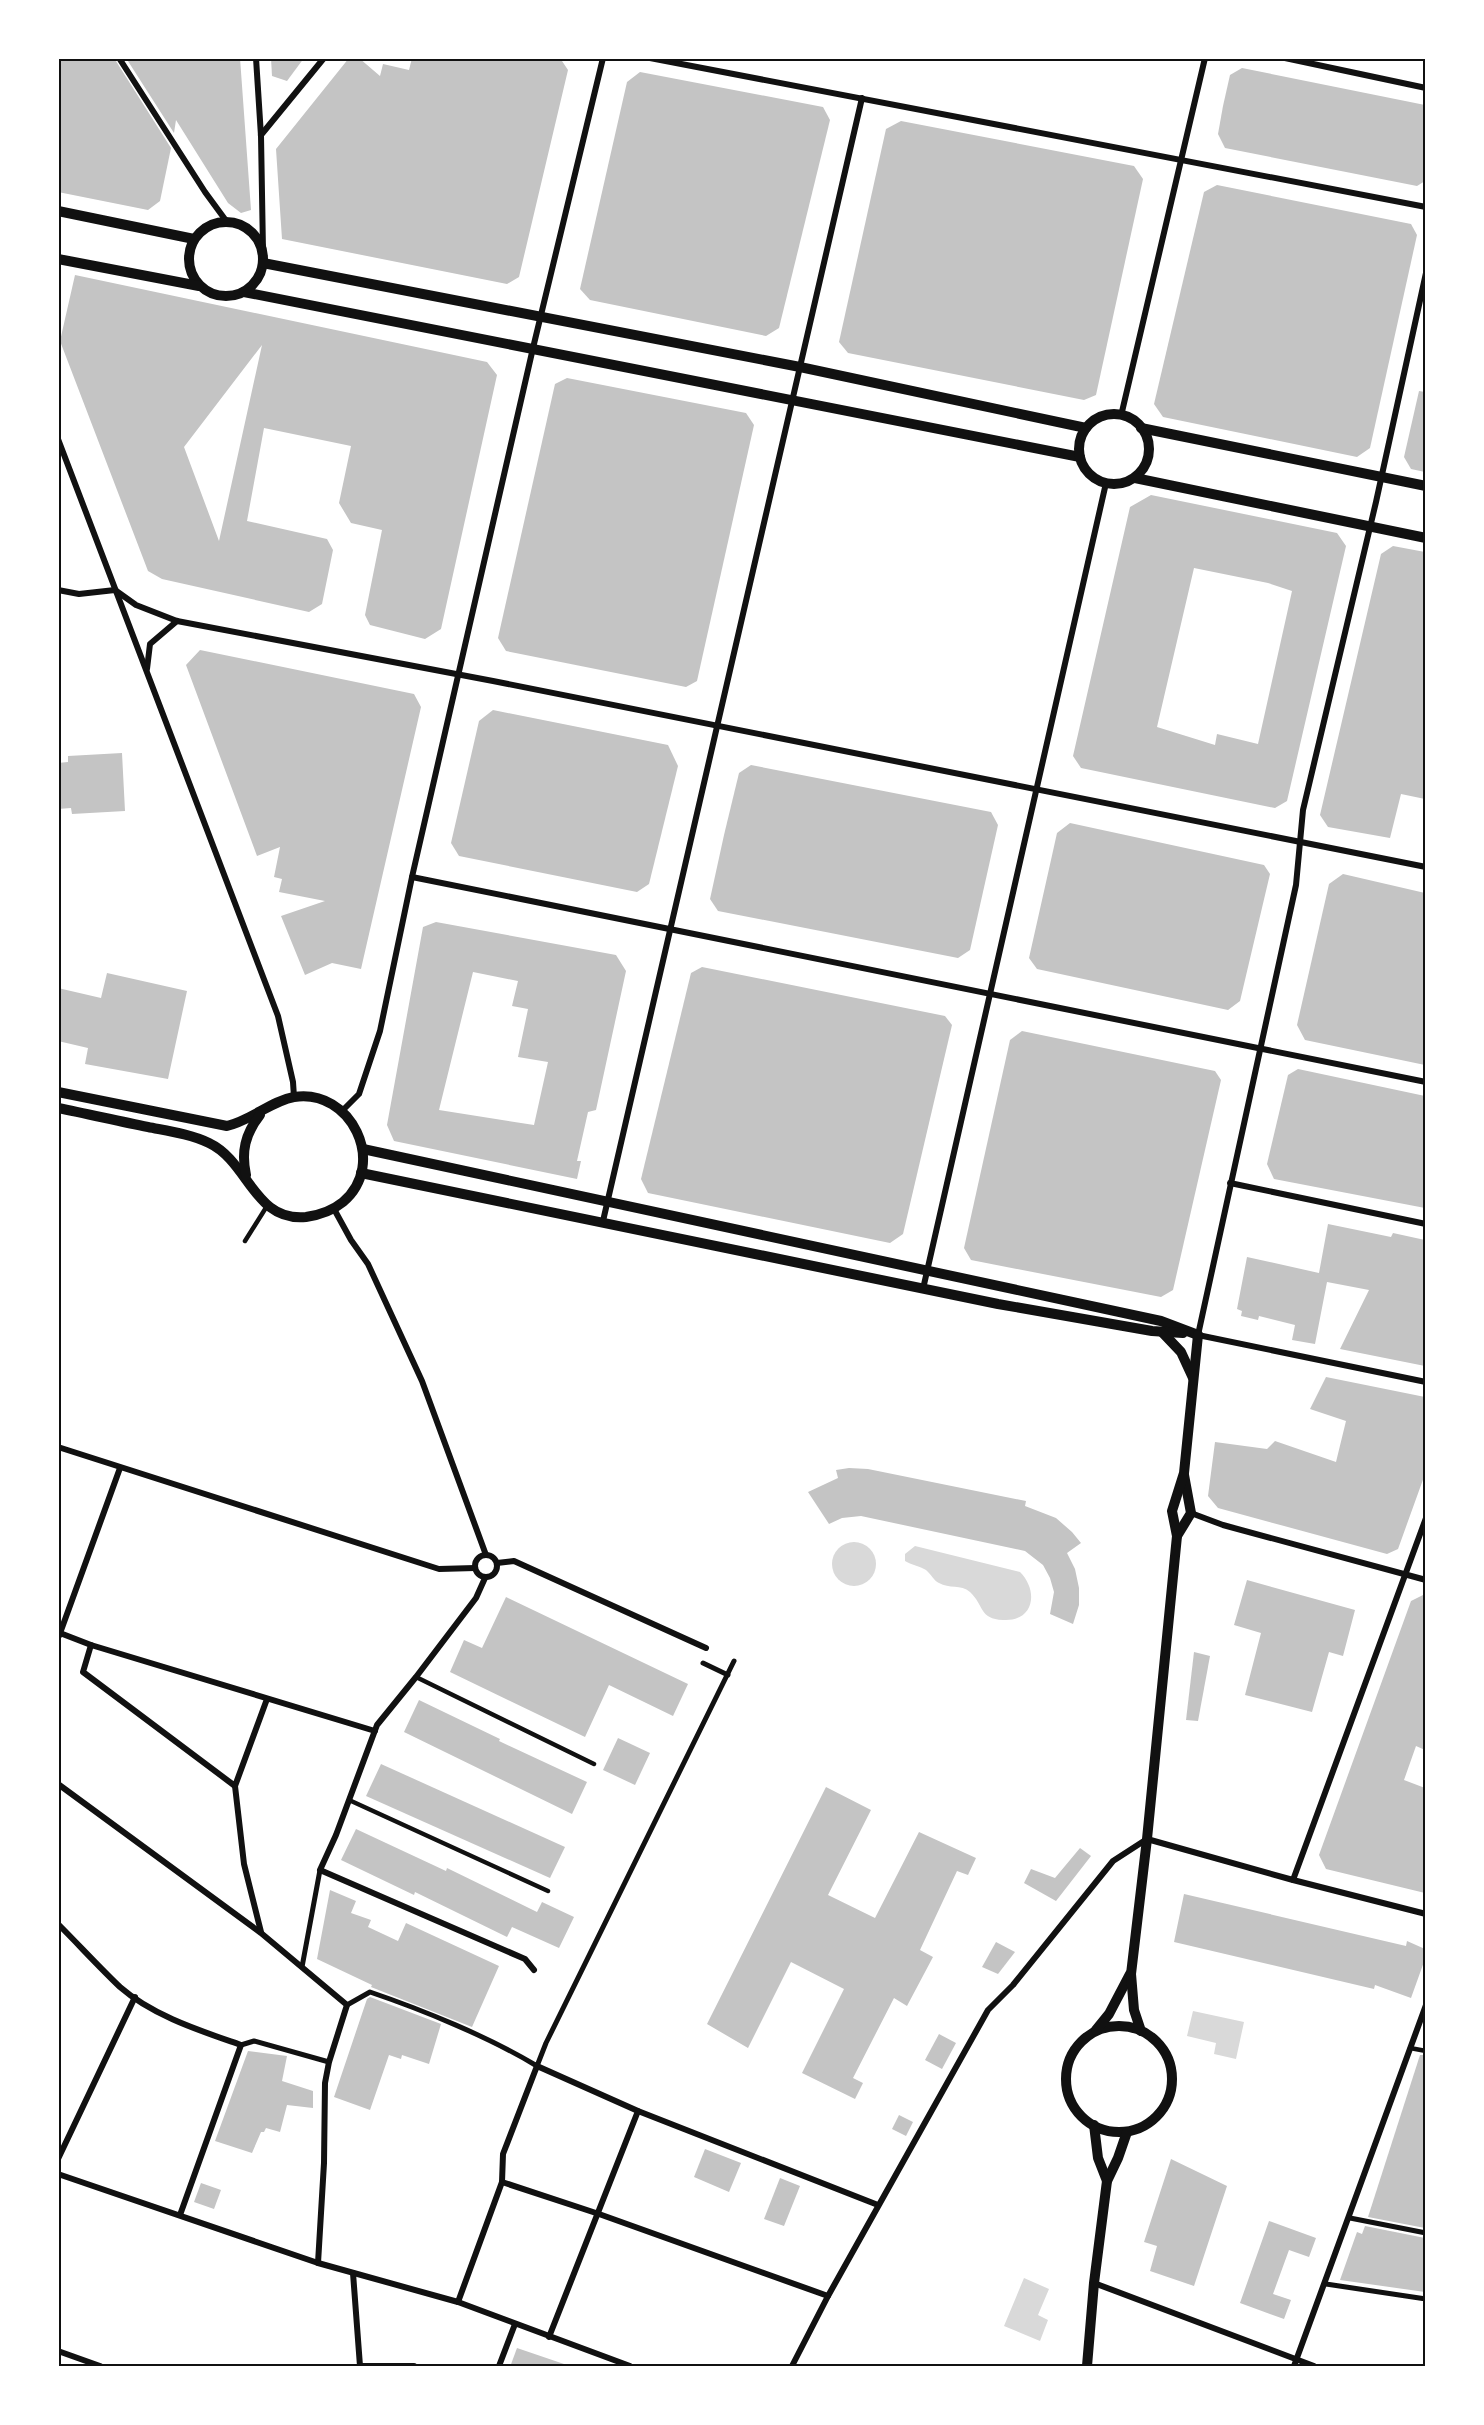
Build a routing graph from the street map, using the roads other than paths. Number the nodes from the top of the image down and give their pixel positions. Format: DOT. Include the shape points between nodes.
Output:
graph roads {
  1 [pos="119,58"];
  2 [pos="256,58"];
  3 [pos="324,58"];
  4 [pos="603,58"];
  5 [pos="650,58"];
  6 [pos="1205,58"];
  7 [pos="1285,58"];
  8 [pos="1425,88"];
  9 [pos="862,98"];
  10 [pos="261,136"];
  11 [pos="1182,159"];
  12 [pos="1425,207"];
  13 [pos="58,211"];
  14 [pos="227,222"];
  15 [pos="194,239"];
  16 [pos="262,251"];
  17 [pos="58,259"];
  18 [pos="263,263"];
  19 [pos="1425,273"];
  20 [pos="199,286"];
  21 [pos="244,292"];
  22 [pos="541,317"];
  23 [pos="533,348"];
  24 [pos="800,367"];
  25 [pos="793,399"];
  26 [pos="1121,416"];
  27 [pos="1086,428"];
  28 [pos="1141,428"];
  29 [pos="58,439"];
  30 [pos="1080,457"];
  31 [pos="1381,477"];
  32 [pos="1135,478"];
  33 [pos="1106,483"];
  34 [pos="1425,486"];
  35 [pos="1370,527"];
  36 [pos="1425,538"];
  37 [pos="58,590"];
  38 [pos="115,590"];
  39 [pos="177,621"];
  40 [pos="147,670"];
  41 [pos="459,675"];
  42 [pos="718,726"];
  43 [pos="1036,789"];
  44 [pos="1300,842"];
  45 [pos="1425,867"];
  46 [pos="412,877"];
  47 [pos="672,932"];
  48 [pos="990,994"];
  49 [pos="1260,1047"];
  50 [pos="1425,1082"];
  51 [pos="58,1092"];
  52 [pos="294,1097"];
  53 [pos="58,1108"];
  54 [pos="342,1111"];
  55 [pos="262,1112"];
  56 [pos="363,1149"];
  57 [pos="361,1173"];
  58 [pos="246,1178"];
  59 [pos="1230,1183"];
  60 [pos="606,1201"];
  61 [pos="267,1206"];
  62 [pos="334,1209"];
  63 [pos="603,1221"];
  64 [pos="1425,1224"];
  65 [pos="245,1241"];
  66 [pos="928,1271"];
  67 [pos="923,1289"];
  68 [pos="1162,1332"];
  69 [pos="1198,1335"];
  70 [pos="1194,1379"];
  71 [pos="1425,1382"];
  72 [pos="58,1447"];
  73 [pos="120,1468"];
  74 [pos="1184,1473"];
  75 [pos="1176,1494"];
  76 [pos="1191,1513"];
  77 [pos="1425,1518"];
  78 [pos="1178,1536"];
  79 [pos="486,1555"];
  80 [pos="497,1563"];
  81 [pos="475,1568"];
  82 [pos="1405,1574"];
  83 [pos="485,1578"];
  84 [pos="1425,1580"];
  85 [pos="59,1635"];
  86 [pos="91,1645"];
  87 [pos="706,1648"];
  88 [pos="734,1661"];
  89 [pos="703,1663"];
  90 [pos="728,1675"];
  91 [pos="416,1677"];
  92 [pos="267,1700"];
  93 [pos="375,1731"];
  94 [pos="594,1764"];
  95 [pos="58,1784"];
  96 [pos="235,1786"];
  97 [pos="349,1800"];
  98 [pos="1147,1839"];
  99 [pos="320,1870"];
  100 [pos="1293,1880"];
  101 [pos="548,1891"];
  102 [pos="1425,1914"];
  103 [pos="58,1924"];
  104 [pos="261,1933"];
  105 [pos="302,1967"];
  106 [pos="534,1970"];
  107 [pos="1131,1974"];
  108 [pos="135,1997"];
  109 [pos="347,2005"];
  110 [pos="1425,2005"];
  111 [pos="1095,2031"];
  112 [pos="1141,2031"];
  113 [pos="241,2045"];
  114 [pos="1410,2048"];
  115 [pos="1425,2051"];
  116 [pos="328,2062"];
  117 [pos="537,2066"];
  118 [pos="638,2110"];
  119 [pos="1094,2125"];
  120 [pos="1127,2132"];
  121 [pos="58,2159"];
  122 [pos="58,2174"];
  123 [pos="1107,2181"];
  124 [pos="502,2182"];
  125 [pos="878,2205"];
  126 [pos="599,2214"];
  127 [pos="180,2215"];
  128 [pos="1350,2218"];
  129 [pos="1425,2233"];
  130 [pos="318,2263"];
  131 [pos="353,2273"];
  132 [pos="1094,2283"];
  133 [pos="1326,2284"];
  134 [pos="828,2296"];
  135 [pos="1425,2299"];
  136 [pos="458,2302"];
  137 [pos="515,2324"];
  138 [pos="549,2337"];
  139 [pos="58,2352"];
  140 [pos="1296,2363"];
  141 [pos="360,2366"];
  142 [pos="100,2367"];
  143 [pos="414,2367"];
  144 [pos="499,2367"];
  145 [pos="630,2367"];
  146 [pos="792,2367"];
  147 [pos="1087,2367"];
  148 [pos="1314,2367"];
  1 -- 14 [label="street"];
  2 -- 10 [label="street"];
  3 -- 10 [label="street"];
  4 -- 22 [label="street"];
  5 -- 9 [label="street"];
  6 -- 11 [label="street"];
  7 -- 8 [label="street"];
  9 -- 11 [label="street"];
  9 -- 24 [label="street"];
  10 -- 16 [label="street"];
  11 -- 12 [label="street"];
  11 -- 26 [label="street"];
  13 -- 15 [label="street"];
  14 -- 15 [label="street" via="203,229"];
  14 -- 16 [label="street" via="250,230"];
  15 -- 20 [label="street" via="188,260"];
  16 -- 18 [label="street"];
  17 -- 20 [label="street"];
  18 -- 21 [label="street" via="254,285"];
  18 -- 22 [label="street"];
  19 -- 31 [label="street"];
  20 -- 21 [label="street" via="220,296"];
  21 -- 23 [label="street"];
  22 -- 23 [label="street"];
  22 -- 24 [label="street"];
  23 -- 25 [label="street"];
  23 -- 41 [label="street"];
  24 -- 25 [label="street"];
  24 -- 27 [label="street"];
  25 -- 30 [label="street"];
  25 -- 42 [label="street"];
  26 -- 27 [label="street" via="1105,416"];
  26 -- 28 [label="street"];
  27 -- 30 [label="street"];
  28 -- 31 [label="street"];
  28 -- 32 [label="street" via="1149,443 1149,455"];
  29 -- 38 [label="street"];
  30 -- 33 [label="street" via="1086,471"];
  31 -- 34 [label="street"];
  31 -- 35 [label="street"];
  32 -- 33 [label="street"];
  32 -- 35 [label="street"];
  33 -- 43 [label="street"];
  35 -- 36 [label="street"];
  35 -- 44 [label="street" via="1303,810"];
  37 -- 38 [label="street" via="78,594"];
  38 -- 39 [label="street" via="136,605"];
  38 -- 40 [label="street"];
  39 -- 40 [label="street" via="150,644"];
  39 -- 41 [label="street"];
  40 -- 52 [label="street" via="278,1016"];
  41 -- 42 [label="street"];
  41 -- 46 [label="street"];
  42 -- 43 [label="street"];
  42 -- 47 [label="street"];
  43 -- 44 [label="street"];
  43 -- 48 [label="street"];
  44 -- 45 [label="street"];
  44 -- 49 [label="street" via="1296,885"];
  46 -- 47 [label="street"];
  46 -- 54 [label="street" via="380,1031 359,1094"];
  47 -- 48 [label="street"];
  47 -- 60 [label="street"];
  48 -- 49 [label="street"];
  48 -- 66 [label="street"];
  49 -- 50 [label="street"];
  49 -- 59 [label="street"];
  51 -- 55 [label="street" via="215,1125 240,1123"];
  52 -- 54 [label="street" via="320,1100"];
  52 -- 55 [label="street"];
  53 -- 58 [label="street" via="210,1143 229,1157"];
  54 -- 56 [label="street" via="360,1135"];
  55 -- 58 [label="street" via="244,1143"];
  56 -- 57 [label="street"];
  56 -- 60 [label="street"];
  57 -- 62 [label="street" via="354,1189"];
  57 -- 63 [label="street"];
  58 -- 61 [label="street"];
  59 -- 64 [label="street"];
  59 -- 69 [label="street"];
  60 -- 63 [label="street"];
  60 -- 66 [label="street"];
  61 -- 62 [label="street" via="300,1217 318,1216"];
  61 -- 65 [label="lane"];
  62 -- 79 [label="street" via="368,1264 422,1381"];
  63 -- 67 [label="street"];
  66 -- 67 [label="street"];
  66 -- 69 [label="street" via="1161,1321"];
  67 -- 68 [label="street"];
  68 -- 69 [label="street"];
  68 -- 70 [label="street" via="1181,1352"];
  69 -- 70 [label="street"];
  69 -- 71 [label="street"];
  70 -- 74 [label="street"];
  72 -- 73 [label="street"];
  73 -- 81 [label="street" via="439,1569"];
  73 -- 85 [label="street"];
  74 -- 75 [label="street"];
  74 -- 76 [label="street"];
  75 -- 76 [label="street" via="1180,1510"];
  75 -- 78 [label="street" via="1172,1511"];
  76 -- 78 [label="street"];
  76 -- 82 [label="street"];
  77 -- 82 [label="street"];
  78 -- 98 [label="street"];
  79 -- 80 [label="street"];
  79 -- 81 [label="street" via="477,1560"];
  80 -- 83 [label="street" via="495,1574"];
  80 -- 87 [label="street" via="514,1561"];
  81 -- 83 [label="street"];
  82 -- 84 [label="street"];
  82 -- 100 [label="street"];
  83 -- 91 [label="street" via="476,1598"];
  85 -- 86 [label="street"];
  86 -- 92 [label="street"];
  86 -- 96 [label="street" via="83,1672"];
  88 -- 90 [label="street"];
  89 -- 90 [label="street"];
  90 -- 117 [label="street"];
  91 -- 93 [label="street"];
  91 -- 94 [label="lane"];
  92 -- 93 [label="street"];
  92 -- 96 [label="street"];
  93 -- 97 [label="street"];
  95 -- 104 [label="street"];
  96 -- 104 [label="street" via="244,1864"];
  97 -- 99 [label="street"];
  97 -- 101 [label="lane"];
  98 -- 100 [label="street"];
  98 -- 107 [label="street"];
  98 -- 125 [label="street" via="1113,1861 1013,1985 988,2010"];
  99 -- 105 [label="street"];
  99 -- 106 [label="street" via="525,1959"];
  100 -- 102 [label="street"];
  103 -- 108 [label="street" via="121,1988"];
  104 -- 105 [label="street"];
  105 -- 109 [label="street"];
  107 -- 111 [label="street"];
  107 -- 112 [label="street" via="1134,2010"];
  108 -- 113 [label="street" via="198,2030"];
  108 -- 121 [label="street"];
  109 -- 116 [label="street"];
  109 -- 117 [label="street" via="370,1992 514,2052"];
  110 -- 114 [label="street"];
  111 -- 112 [label="street" via="1112,2026"];
  111 -- 119 [label="street" via="1073,2052 1066,2079 1074,2106"];
  112 -- 120 [label="street" via="1162,2046 1173,2080 1169,2098 1159,2114 1145,2126"];
  113 -- 116 [label="street" via="254,2041"];
  113 -- 127 [label="street"];
  114 -- 115 [label="lane"];
  114 -- 128 [label="street"];
  116 -- 130 [label="street"];
  117 -- 118 [label="street"];
  117 -- 124 [label="street" via="503,2154"];
  118 -- 125 [label="street"];
  118 -- 126 [label="street"];
  119 -- 120 [label="street"];
  119 -- 123 [label="street" via="1098,2158"];
  120 -- 123 [label="street"];
  122 -- 127 [label="street"];
  123 -- 132 [label="street"];
  124 -- 126 [label="street"];
  124 -- 136 [label="street"];
  125 -- 134 [label="street"];
  126 -- 134 [label="street"];
  126 -- 138 [label="street"];
  127 -- 130 [label="street"];
  128 -- 129 [label="street"];
  128 -- 133 [label="street"];
  130 -- 131 [label="street"];
  131 -- 136 [label="street"];
  131 -- 141 [label="street"];
  132 -- 140 [label="street"];
  132 -- 147 [label="street"];
  133 -- 135 [label="street"];
  133 -- 140 [label="street"];
  134 -- 146 [label="street"];
  136 -- 137 [label="street"];
  137 -- 138 [label="street"];
  137 -- 144 [label="street"];
  138 -- 145 [label="street"];
  139 -- 142 [label="street"];
  140 -- 148 [label="street"];
  141 -- 143 [label="street"];
}
